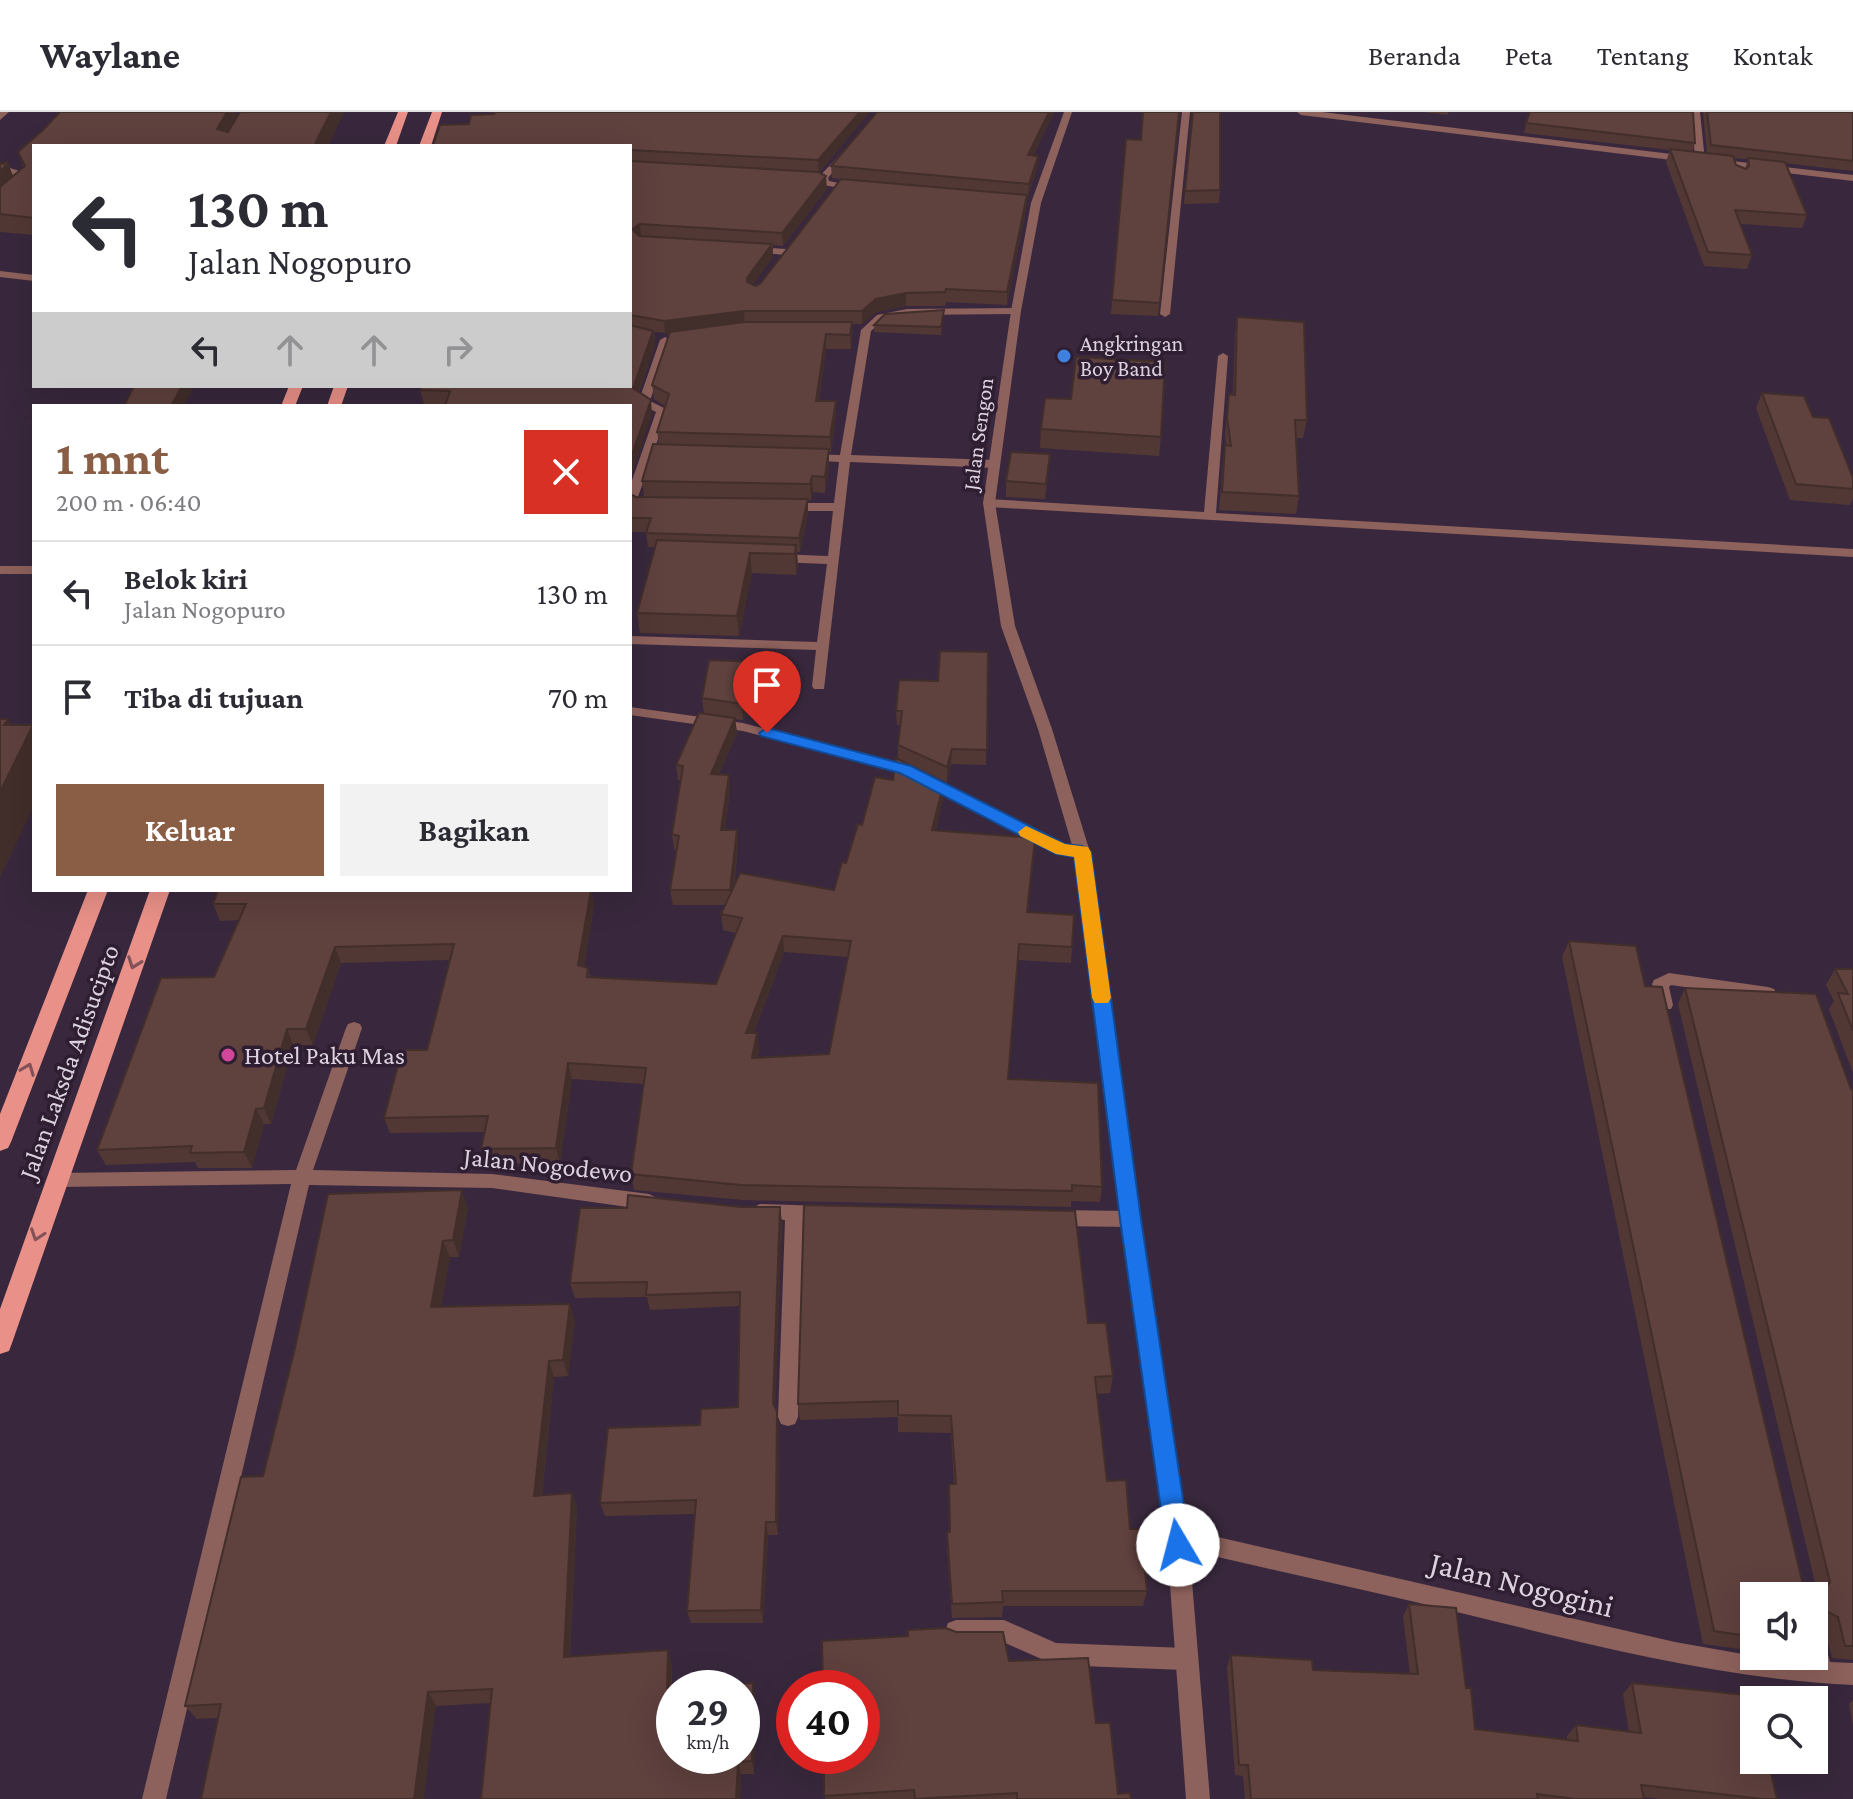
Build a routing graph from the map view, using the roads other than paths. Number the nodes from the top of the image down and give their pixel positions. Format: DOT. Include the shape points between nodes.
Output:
graph roads {
  1 [pos="5,112"];
  2 [pos="403,112"];
  3 [pos="437,112"];
  4 [pos="1068,112"];
  5 [pos="1186,112"];
  6 [pos="1301,112"];
  7 [pos="1696,112"];
  8 [pos="1322,113"];
  9 [pos="0,117"];
  10 [pos="391,144"];
  11 [pos="426,144"];
  12 [pos="851,145"];
  13 [pos="1700,161"];
  14 [pos="0,168"];
  15 [pos="1853,178"];
  16 [pos="837,186"];
  17 [pos="859,189"];
  18 [pos="829,197"];
  19 [pos="0,204"];
  20 [pos="795,241"];
  21 [pos="743,249"];
  22 [pos="787,252"];
  23 [pos="779,262"];
  24 [pos="0,274"];
  25 [pos="32,278"];
  26 [pos="1016,311"];
  27 [pos="1165,314"];
  28 [pos="851,330"];
  29 [pos="866,330"];
  30 [pos="665,339"];
  31 [pos="1223,356"];
  32 [pos="647,452"];
  33 [pos="662,453"];
  34 [pos="799,457"];
  35 [pos="845,458"];
  36 [pos="994,464"];
  37 [pos="989,503"];
  38 [pos="653,504"];
  39 [pos="777,506"];
  40 [pos="838,507"];
  41 [pos="1210,516"];
  42 [pos="1853,553"];
  43 [pos="756,557"];
  44 [pos="831,560"];
  45 [pos="0,570"];
  46 [pos="32,570"];
  47 [pos="632,640"];
  48 [pos="823,646"];
  49 [pos="819,686"];
  50 [pos="632,711"];
  51 [pos="1082,852"];
  52 [pos="97,892"];
  53 [pos="159,892"];
  54 [pos="1788,996"];
  55 [pos="354,1028"];
  56 [pos="1671,1031"];
  57 [pos="0,1142"];
  58 [pos="302,1177"];
  59 [pos="56,1180"];
  60 [pos="664,1203"];
  61 [pos="743,1211"];
  62 [pos="794,1213"];
  63 [pos="840,1214"];
  64 [pos="1039,1218"];
  65 [pos="1130,1219"];
  66 [pos="0,1343"];
  67 [pos="788,1417"];
  68 [pos="1178,1545"];
  69 [pos="956,1631"];
  70 [pos="1185,1659"];
  71 [pos="1821,1670"];
  72 [pos="1822,1674"];
  73 [pos="1853,1674"];
  74 [pos="154,1799"];
  75 [pos="1198,1799"];
  1 -- 9 [label="street"];
  2 -- 10 [label="main road"];
  3 -- 11 [label="main road"];
  4 -- 26 [label="street, Jalan Sengon" via="1029,203"];
  5 -- 27 [label="street"];
  6 -- 8 [label="street"];
  7 -- 13 [label="street"];
  8 -- 13 [label="street"];
  12 -- 16 [label="street" via="818,179"];
  13 -- 15 [label="street"];
  14 -- 19 [label="street" via="20,174 24,183"];
  16 -- 17 [label="street"];
  16 -- 18 [label="street"];
  20 -- 22 [label="street"];
  21 -- 22 [label="street"];
  22 -- 23 [label="street"];
  24 -- 25 [label="street"];
  26 -- 29 [label="street" via="907,312 881,317"];
  26 -- 36 [label="street, Jalan Sengon"];
  28 -- 29 [label="street"];
  29 -- 35 [label="street"];
  30 -- 32 [label="street" via="644,403 662,410"];
  31 -- 41 [label="street"];
  32 -- 33 [label="street"];
  32 -- 38 [label="street" via="632,497 638,504"];
  34 -- 35 [label="street"];
  35 -- 36 [label="street"];
  35 -- 40 [label="street"];
  36 -- 37 [label="street, Jalan Sengon"];
  37 -- 41 [label="street"];
  37 -- 51 [label="street, Jalan Sengon" via="1008,626"];
  39 -- 40 [label="street"];
  40 -- 44 [label="street"];
  41 -- 42 [label="street"];
  43 -- 44 [label="street"];
  44 -- 48 [label="street"];
  45 -- 46 [label="street"];
  47 -- 48 [label="street"];
  48 -- 49 [label="street"];
  50 -- 51 [label="street" via="743,727 905,769 1062,850"];
  51 -- 65 [label="street, Jalan Sengon"];
  57 -- 52 [label="main road, Jalan Laksda Adisucipto, one-way"];
  53 -- 59 [label="main road, Jalan Laksda Adisucipto, one-way"];
  54 -- 56 [label="street" via="1662,980"];
  55 -- 58 [label="street"];
  58 -- 59 [label="street, Jalan Nogodewo"];
  58 -- 60 [label="street, Jalan Nogodewo" via="492,1181"];
  58 -- 74 [label="street"];
  59 -- 66 [label="main road, Jalan Laksda Adisucipto, one-way"];
  61 -- 62 [label="street"];
  62 -- 63 [label="street"];
  62 -- 67 [label="street"];
  64 -- 65 [label="street"];
  65 -- 68 [label="street, Jalan Sengon"];
  68 -- 70 [label="street, Jalan Sengon"];
  68 -- 72 [label="street, Jalan Nogogini" via="1209,1545 1686,1657"];
  69 -- 70 [label="street" via="1004,1631 1055,1654"];
  70 -- 75 [label="street, Jalan Sengon"];
  71 -- 72 [label="street"];
  72 -- 73 [label="street, Jalan Nogogini"];
}
